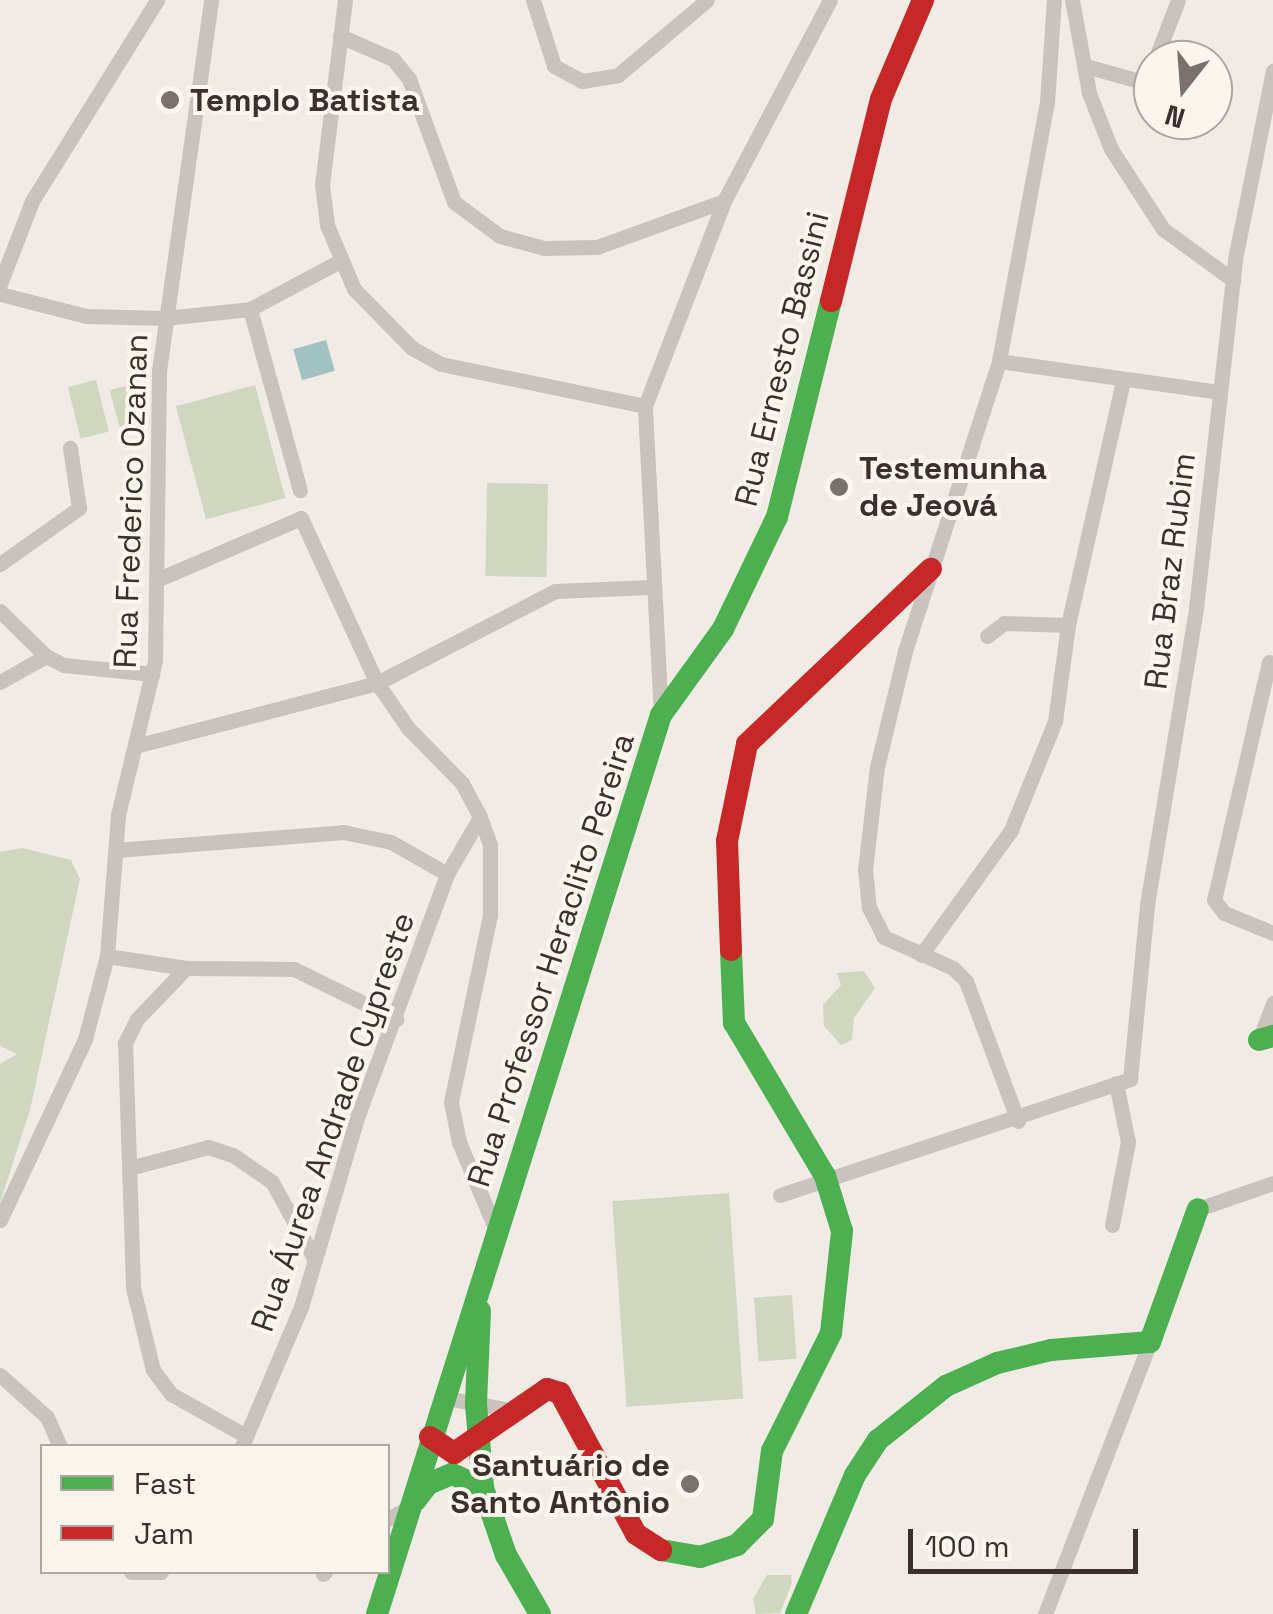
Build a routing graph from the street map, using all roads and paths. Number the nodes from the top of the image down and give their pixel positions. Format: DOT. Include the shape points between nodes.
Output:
graph roads {
  1 [pos="157,0"];
  2 [pos="210,0"];
  3 [pos="346,0"];
  4 [pos="533,0"];
  5 [pos="707,0"];
  6 [pos="830,0"];
  7 [pos="923,0"];
  8 [pos="1054,0"];
  9 [pos="1072,0"];
  10 [pos="1178,0"];
  11 [pos="340,36"];
  12 [pos="1163,40"];
  13 [pos="1086,66"];
  14 [pos="1273,71"];
  15 [pos="1133,80"];
  16 [pos="724,200"];
  17 [pos="338,262"];
  18 [pos="1233,280"];
  19 [pos="0,284"];
  20 [pos="0,294"];
  21 [pos="250,309"];
  22 [pos="165,318"];
  23 [pos="999,361"];
  24 [pos="1123,381"];
  25 [pos="1219,392"];
  26 [pos="645,406"];
  27 [pos="70,448"];
  28 [pos="300,490"];
  29 [pos="0,564"];
  30 [pos="930,569"];
  31 [pos="161,578"];
  32 [pos="651,587"];
  33 [pos="0,610"];
  34 [pos="1068,625"];
  35 [pos="988,636"];
  36 [pos="46,656"];
  37 [pos="1269,662"];
  38 [pos="153,674"];
  39 [pos="0,682"];
  40 [pos="377,682"];
  41 [pos="662,715"];
  42 [pos="139,744"];
  43 [pos="480,817"];
  44 [pos="116,850"];
  45 [pos="447,874"];
  46 [pos="1273,933"];
  47 [pos="921,955"];
  48 [pos="107,956"];
  49 [pos="186,968"];
  50 [pos="1273,1003"];
  51 [pos="396,1019"];
  52 [pos="1266,1038"];
  53 [pos="1123,1081"];
  54 [pos="1018,1121"];
  55 [pos="132,1167"];
  56 [pos="825,1176"];
  57 [pos="1273,1183"];
  58 [pos="780,1196"];
  59 [pos="1198,1210"];
  60 [pos="0,1220"];
  61 [pos="1112,1225"];
  62 [pos="498,1235"];
  63 [pos="316,1260"];
  64 [pos="480,1302"];
  65 [pos="1150,1342"];
  66 [pos="0,1374"];
  67 [pos="441,1398"];
  68 [pos="476,1404"];
  69 [pos="515,1411"];
  70 [pos="430,1437"];
  71 [pos="244,1441"];
  72 [pos="478,1441"];
  73 [pos="59,1444"];
  74 [pos="483,1488"];
  75 [pos="410,1507"];
  76 [pos="390,1518"];
  77 [pos="390,1572"];
  78 [pos="389,1574"];
  79 [pos="377,1614"];
  80 [pos="540,1614"];
  81 [pos="796,1614"];
  82 [pos="1046,1614"];
  1 -- 19 [label="street" via="32,201"];
  2 -- 22 [label="street, Rua Frederico Ozanan"];
  3 -- 11 [label="street"];
  4 -- 5 [label="street" via="554,66 582,81 618,75"];
  6 -- 16 [label="street, Rua Professor Heraclito Pereira"];
  7 -- 41 [label="street, Rua Ernesto Bassini" via="881,99 777,517 723,629"];
  8 -- 23 [label="street" via="1044,120"];
  9 -- 13 [label="street"];
  10 -- 12 [label="street"];
  11 -- 16 [label="street" via="393,60 409,79 454,202 500,236 544,248 597,246"];
  11 -- 17 [label="street" via="322,184"];
  13 -- 15 [label="street"];
  13 -- 18 [label="street" via="1111,149 1148,210 1183,248"];
  14 -- 18 [label="street, Rua Braz Rubim" via="1258,120"];
  16 -- 26 [label="street, Rua Professor Heraclito Pereira"];
  17 -- 21 [label="street"];
  17 -- 26 [label="street" via="368,308 432,360"];
  18 -- 25 [label="street, Rua Braz Rubim"];
  20 -- 22 [label="street" via="86,316"];
  21 -- 22 [label="street"];
  21 -- 28 [label="street"];
  22 -- 31 [label="street, Rua Frederico Ozanan" via="159,371"];
  23 -- 24 [label="street"];
  23 -- 30 [label="street"];
  24 -- 25 [label="street"];
  24 -- 34 [label="street"];
  25 -- 53 [label="street, Rua Braz Rubim" via="1196,608"];
  26 -- 32 [label="street, Rua Professor Heraclito Pereira"];
  27 -- 29 [label="street" via="79,508"];
  30 -- 47 [label="street" via="877,768 865,870 869,906 884,937"];
  30 -- 56 [label="street" via="762,724 736,771 727,841 732,1012"];
  31 -- 38 [label="street, Rua Frederico Ozanan"];
  31 -- 40 [label="street" via="300,518"];
  32 -- 40 [label="street" via="555,591"];
  32 -- 41 [label="street, Rua Professor Heraclito Pereira"];
  33 -- 36 [label="street"];
  34 -- 35 [label="street" via="1004,623"];
  34 -- 47 [label="street" via="1055,721 1016,818"];
  36 -- 38 [label="street" via="90,671"];
  36 -- 39 [label="street"];
  37 -- 46 [label="street" via="1215,906"];
  38 -- 42 [label="street, Rua Frederico Ozanan"];
  40 -- 42 [label="street"];
  40 -- 43 [label="street" via="408,728 462,783"];
  41 -- 62 [label="street, Rua Professor Heraclito Pereira"];
  42 -- 44 [label="street, Rua Frederico Ozanan"];
  43 -- 45 [label="street, Rua Áurea Andrade Cypreste"];
  43 -- 62 [label="street" via="490,844 490,915 451,1102 458,1142"];
  44 -- 45 [label="street" via="342,832 392,842"];
  44 -- 48 [label="street, Rua Frederico Ozanan"];
  45 -- 51 [label="street, Rua Áurea Andrade Cypreste"];
  47 -- 54 [label="street" via="966,982"];
  48 -- 49 [label="street"];
  48 -- 60 [label="street, Rua Frederico Ozanan" via="85,1040"];
  49 -- 51 [label="street" via="294,969"];
  49 -- 55 [label="street" via="149,1004 125,1043"];
  50 -- 52 [label="street"];
  51 -- 63 [label="street, Rua Áurea Andrade Cypreste" via="358,1115"];
  53 -- 54 [label="street"];
  53 -- 61 [label="street, Rua Braz Rubim" via="1128,1142"];
  54 -- 56 [label="street"];
  55 -- 63 [label="street" via="208,1147 234,1155 272,1182"];
  55 -- 71 [label="street" via="133,1288 153,1370 184,1406"];
  56 -- 58 [label="street"];
  56 -- 69 [label="street" via="842,1231 836,1312 823,1354 772,1451 763,1520 736,1546 700,1557 652,1550 636,1534 591,1438 560,1393 535,1393"];
  57 -- 59 [label="street"];
  59 -- 65 [label="street"];
  62 -- 64 [label="street, Rua Professor Heraclito Pereira"];
  63 -- 71 [label="street, Rua Áurea Andrade Cypreste"];
  64 -- 67 [label="street, Rua Professor Heraclito Pereira"];
  64 -- 68 [label="street"];
  65 -- 81 [label="street" via="1050,1350 997,1363 904,1416 855,1475"];
  65 -- 82 [label="street"];
  66 -- 73 [label="street" via="47,1416"];
  67 -- 68 [label="street"];
  67 -- 70 [label="street, Rua Professor Heraclito Pereira"];
  68 -- 69 [label="street"];
  68 -- 72 [label="street"];
  69 -- 72 [label="street"];
  70 -- 72 [label="street" via="454,1454"];
  70 -- 75 [label="street, Rua Professor Heraclito Pereira"];
  72 -- 74 [label="street"];
  74 -- 75 [label="street" via="466,1476 440,1476"];
  74 -- 80 [label="street" via="506,1555"];
  75 -- 76 [label="street"];
  75 -- 77 [label="street, Rua Professor Heraclito Pereira"];
  78 -- 79 [label="street, Rua Professor Heraclito Pereira"];
}
